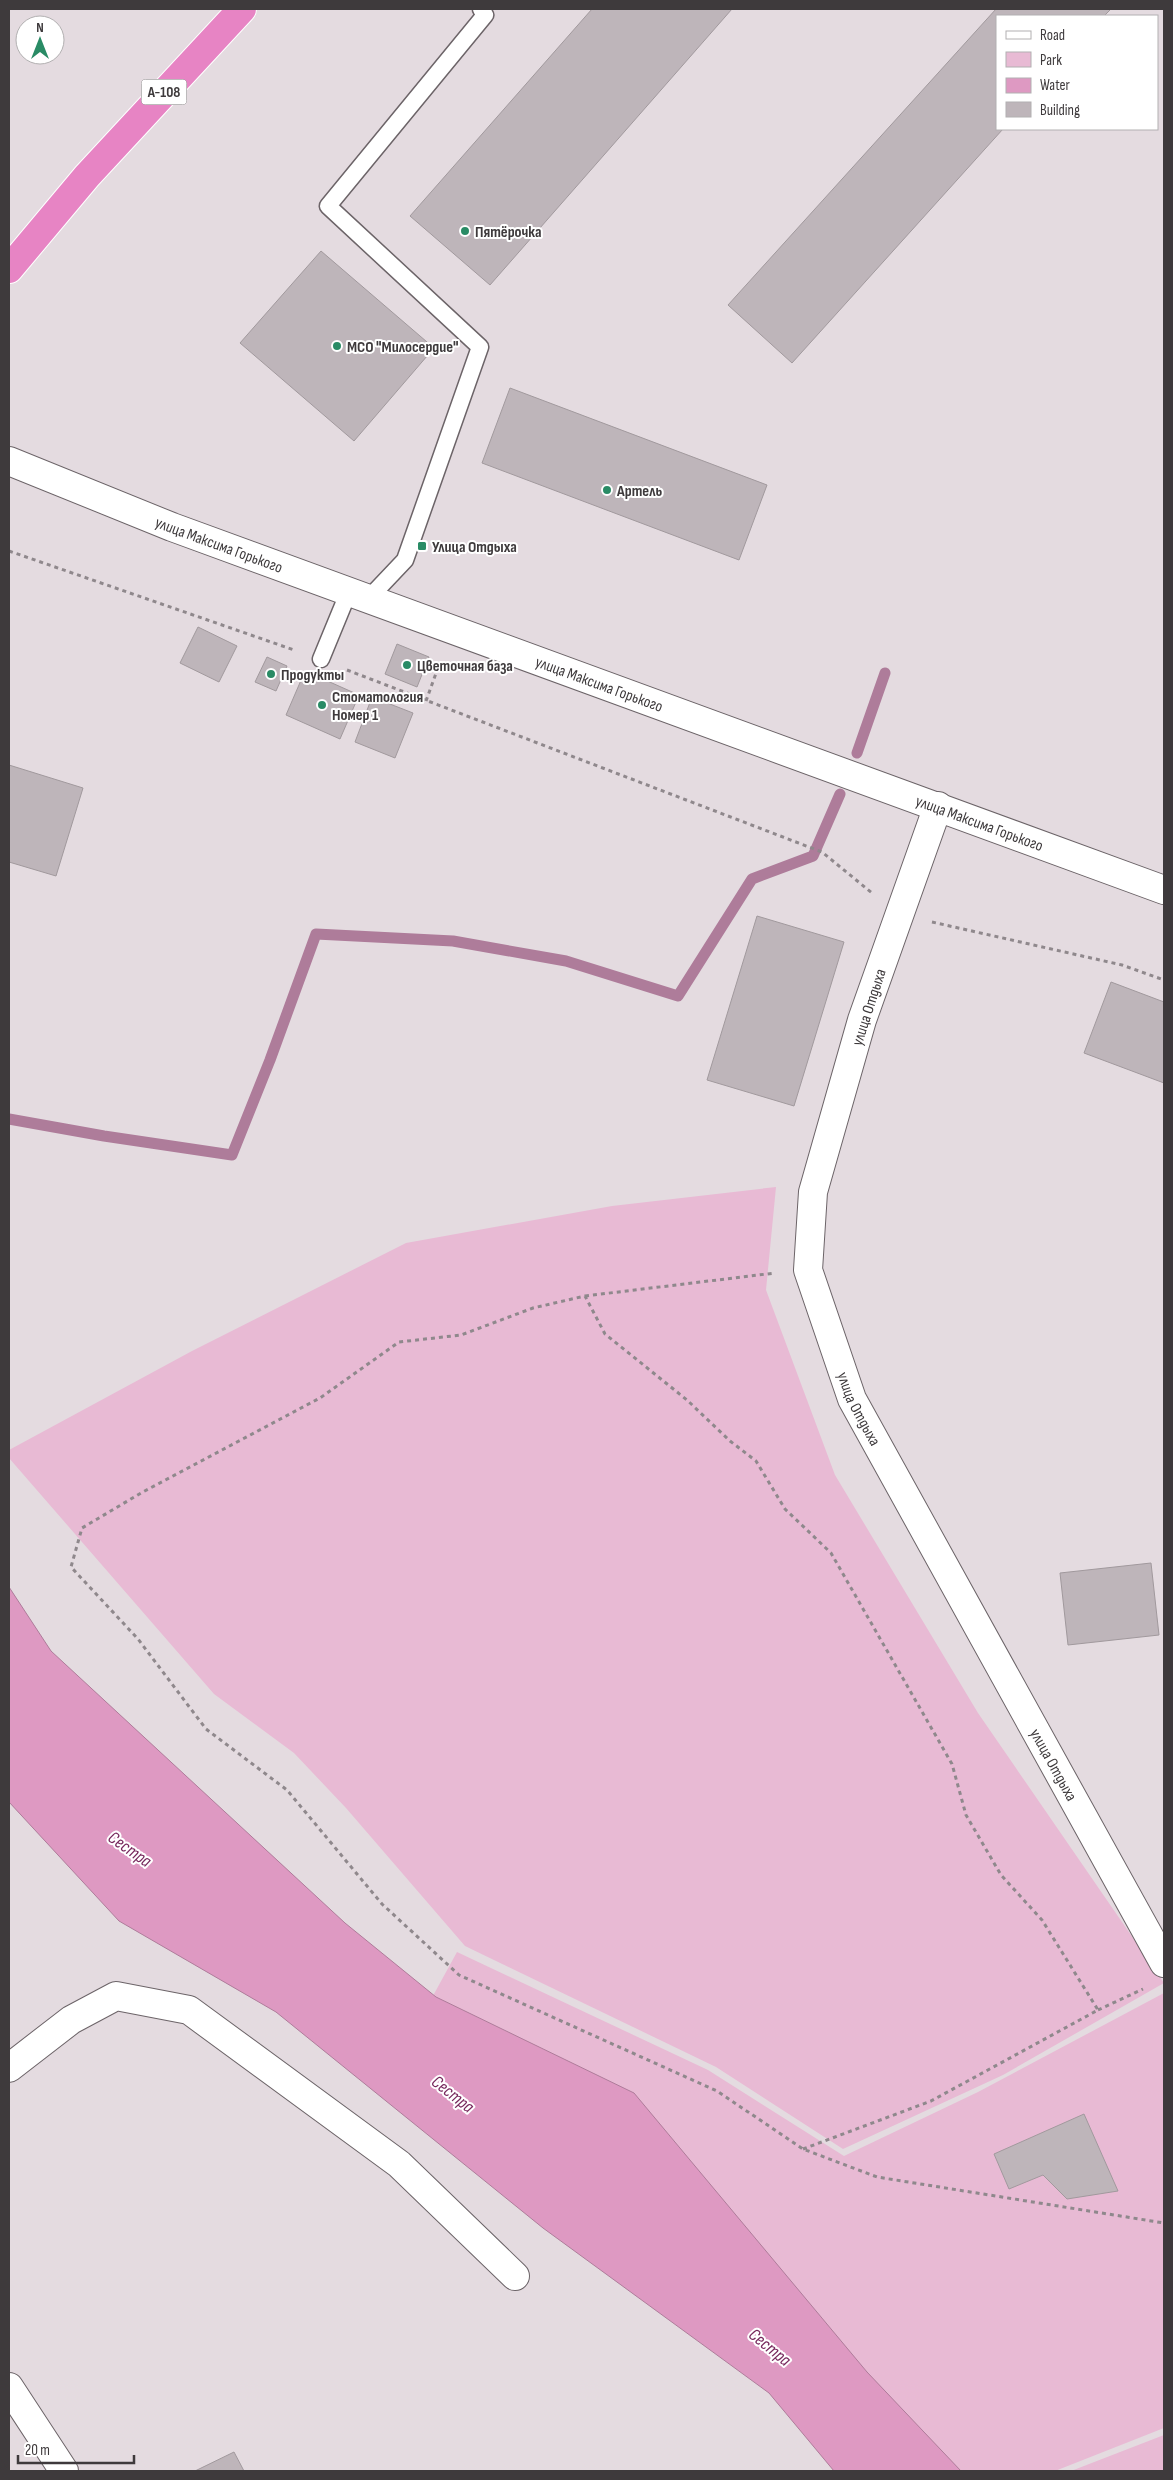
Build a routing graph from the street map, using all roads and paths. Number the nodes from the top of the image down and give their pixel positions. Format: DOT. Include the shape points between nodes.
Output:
graph roads {
  1 [pos="242,9"];
  2 [pos="481,9"];
  3 [pos="9,269"];
  4 [pos="9,461"];
  5 [pos="9,551"];
  6 [pos="359,594"];
  7 [pos="441,658"];
  8 [pos="321,659"];
  9 [pos="426,701"];
  10 [pos="938,806"];
  11 [pos="1164,890"];
  12 [pos="899,915"];
  13 [pos="1164,980"];
  14 [pos="808,1270"];
  15 [pos="585,1296"];
  16 [pos="1164,1964"];
  17 [pos="1148,1986"];
  18 [pos="1098,2010"];
  19 [pos="9,2068"];
  20 [pos="803,2149"];
  21 [pos="1164,2223"];
  22 [pos="515,2276"];
  23 [pos="9,2387"];
  24 [pos="64,2471"];
  1 -- 3 [label="highway, А-108" via="87,176"];
  2 -- 6 [label="lane" via="485,14 328,206 480,347 405,560"];
  4 -- 6 [label="street, улица Максима Горького" via="172,527"];
  5 -- 8 [label="path"];
  6 -- 8 [label="lane"];
  6 -- 10 [label="street, улица Максима Горького"];
  7 -- 9 [label="path"];
  8 -- 9 [label="path"];
  9 -- 12 [label="path" via="822,852"];
  10 -- 11 [label="street, улица Максима Горького"];
  10 -- 12 [label="street, улица Отдыха"];
  12 -- 13 [label="path" via="1122,965"];
  12 -- 14 [label="street, улица Отдыха" via="862,1020 813,1192"];
  14 -- 15 [label="path"];
  14 -- 16 [label="street, улица Отдыха" via="852,1399"];
  15 -- 18 [label="path" via="605,1334 756,1461 784,1509 831,1553 952,1764 966,1815 1000,1875 1042,1920"];
  15 -- 20 [label="path" via="533,1308 461,1335 398,1342 320,1398 82,1528 71,1567 138,1639 206,1729 287,1790 382,1904 459,1976 717,2091"];
  17 -- 18 [label="path"];
  18 -- 20 [label="path" via="931,2101"];
  19 -- 22 [label="street" via="71,2020 116,1996 189,2010 399,2164"];
  20 -- 21 [label="path" via="878,2177"];
  23 -- 24 [label="street"];
}
